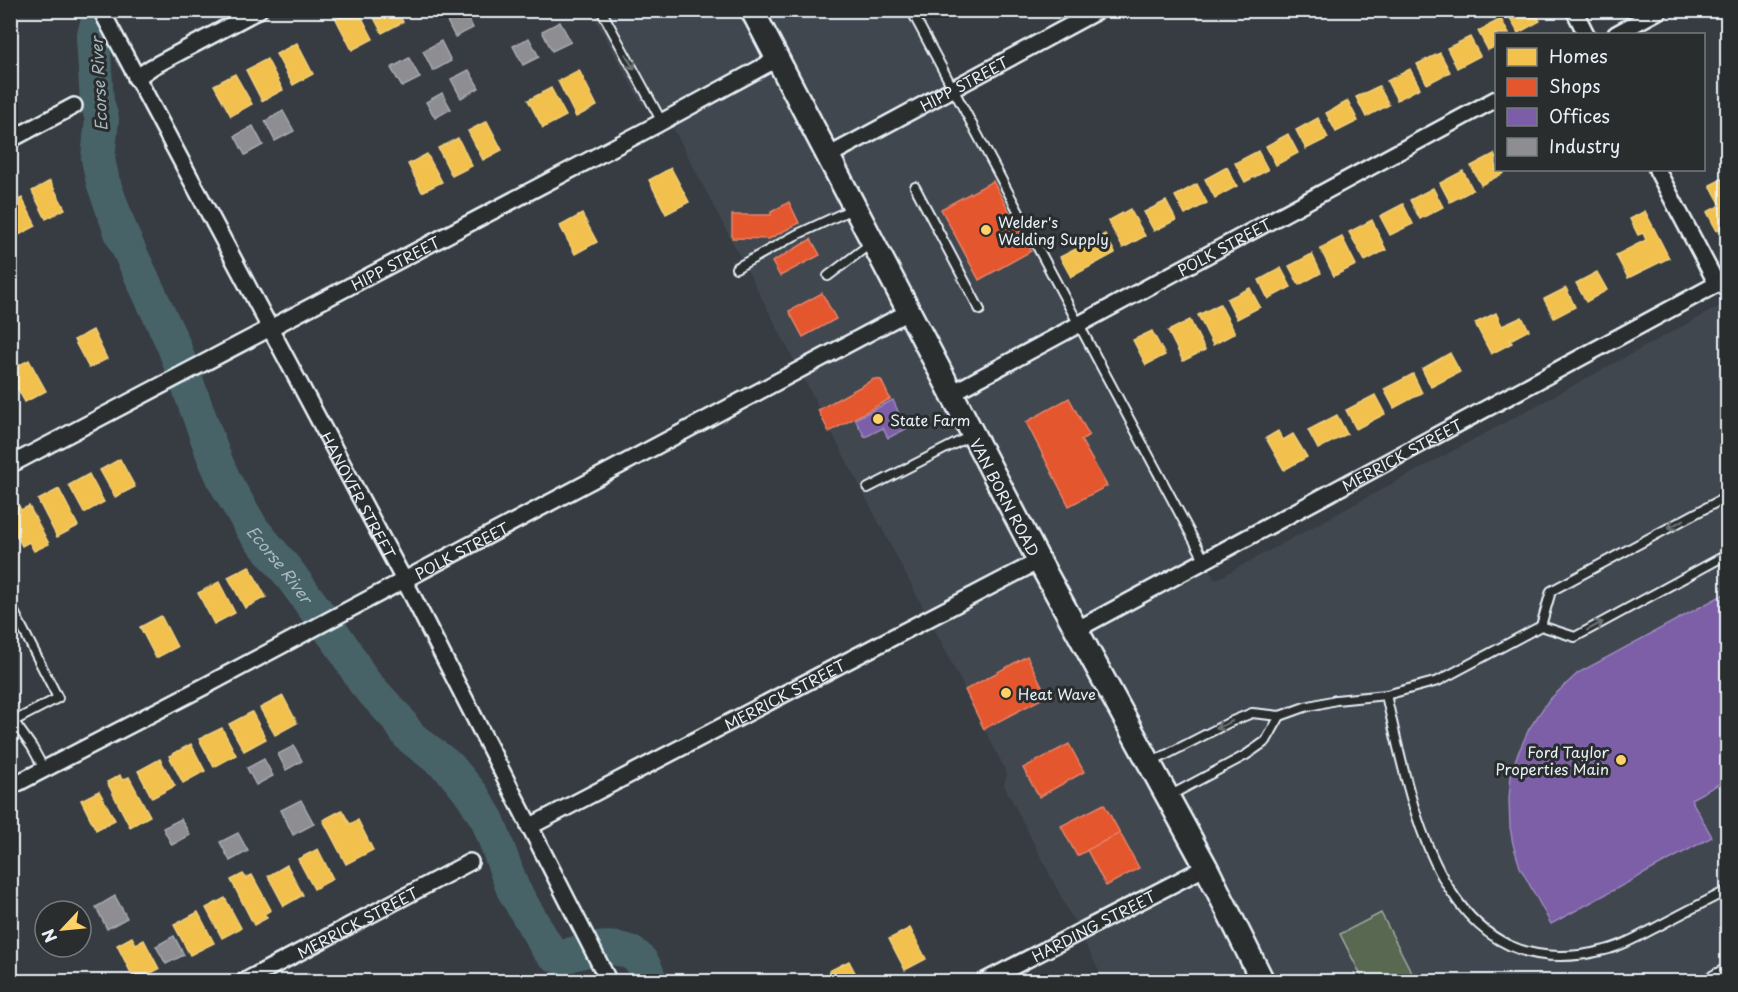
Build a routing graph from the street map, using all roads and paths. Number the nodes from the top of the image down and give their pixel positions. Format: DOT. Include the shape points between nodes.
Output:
graph roads {
  1 [pos="101,10"];
  2 [pos="259,10"];
  3 [pos="602,10"];
  4 [pos="752,10"];
  5 [pos="911,10"];
  6 [pos="1099,10"];
  7 [pos="1574,10"];
  8 [pos="1660,10"];
  9 [pos="1586,33"];
  10 [pos="1618,33"];
  11 [pos="777,59"];
  12 [pos="136,78"];
  13 [pos="952,90"];
  14 [pos="1495,100"];
  15 [pos="74,106"];
  16 [pos="662,122"];
  17 [pos="10,140"];
  18 [pos="828,156"];
  19 [pos="1658,171"];
  20 [pos="915,187"];
  21 [pos="855,208"];
  22 [pos="873,242"];
  23 [pos="736,268"];
  24 [pos="828,276"];
  25 [pos="1722,281"];
  26 [pos="980,310"];
  27 [pos="910,311"];
  28 [pos="1078,325"];
  29 [pos="271,328"];
  30 [pos="952,393"];
  31 [pos="973,434"];
  32 [pos="10,465"];
  33 [pos="868,488"];
  34 [pos="1728,496"];
  35 [pos="1728,554"];
  36 [pos="1039,561"];
  37 [pos="1205,561"];
  38 [pos="403,579"];
  39 [pos="10,604"];
  40 [pos="1541,626"];
  41 [pos="1076,630"];
  42 [pos="1386,695"];
  43 [pos="1280,716"];
  44 [pos="12,719"];
  45 [pos="1148,764"];
  46 [pos="44,769"];
  47 [pos="10,786"];
  48 [pos="1167,798"];
  49 [pos="529,827"];
  50 [pos="470,862"];
  51 [pos="1206,867"];
  52 [pos="1728,890"];
  53 [pos="1728,967"];
  54 [pos="607,978"];
  55 [pos="243,981"];
  56 [pos="983,981"];
  57 [pos="1263,981"];
  58 [pos="1701,981"];
  1 -- 12 [label="street, HANOVER STREET"];
  2 -- 12 [label="street"];
  3 -- 16 [label="lane, one-way"];
  4 -- 11 [label="main road, VAN BORN ROAD"];
  5 -- 13 [label="lane"];
  6 -- 13 [label="street, HIPP STREET"];
  7 -- 9 [label="street"];
  8 -- 10 [label="street"];
  11 -- 16 [label="street, HIPP STREET"];
  11 -- 18 [label="main road, VAN BORN ROAD"];
  12 -- 29 [label="street, HANOVER STREET"];
  13 -- 18 [label="street, HIPP STREET"];
  13 -- 28 [label="lane"];
  14 -- 28 [label="street, POLK STREET"];
  15 -- 17 [label="street"];
  16 -- 29 [label="street, HIPP STREET"];
  18 -- 21 [label="main road, VAN BORN ROAD"];
  19 -- 25 [label="street"];
  20 -- 26 [label="lane"];
  21 -- 22 [label="main road, VAN BORN ROAD"];
  21 -- 23 [label="lane"];
  22 -- 24 [label="lane"];
  22 -- 27 [label="main road, VAN BORN ROAD"];
  25 -- 37 [label="street, MERRICK STREET"];
  27 -- 30 [label="main road, VAN BORN ROAD"];
  27 -- 38 [label="street, POLK STREET"];
  28 -- 30 [label="street, POLK STREET"];
  28 -- 37 [label="lane"];
  29 -- 32 [label="street, HIPP STREET"];
  29 -- 38 [label="street, HANOVER STREET"];
  30 -- 31 [label="main road, VAN BORN ROAD"];
  31 -- 33 [label="lane"];
  31 -- 36 [label="main road, VAN BORN ROAD"];
  34 -- 40 [label="lane, one-way" via="1551,591"];
  40 -- 35 [label="lane, one-way" via="1575,637"];
  36 -- 41 [label="main road, VAN BORN ROAD"];
  36 -- 49 [label="street, MERRICK STREET"];
  37 -- 41 [label="street, MERRICK STREET"];
  38 -- 46 [label="street, POLK STREET"];
  38 -- 49 [label="street, HANOVER STREET"];
  39 -- 44 [label="lane" via="58,698"];
  40 -- 42 [label="lane" via="1438,681"];
  41 -- 45 [label="main road, VAN BORN ROAD"];
  42 -- 43 [label="lane" via="1336,700"];
  42 -- 52 [label="lane" via="1413,805 1434,864 1458,903 1506,945 1552,957 1605,950"];
  43 -- 45 [label="lane, one-way" via="1252,713"];
  43 -- 48 [label="lane" via="1266,741"];
  44 -- 46 [label="lane"];
  45 -- 48 [label="main road, VAN BORN ROAD"];
  46 -- 47 [label="street, POLK STREET"];
  48 -- 51 [label="main road, VAN BORN ROAD"];
  49 -- 54 [label="street, HANOVER STREET"];
  50 -- 55 [label="street, MERRICK STREET"];
  51 -- 56 [label="street, HARDING STREET"];
  51 -- 57 [label="main road, VAN BORN ROAD"];
  53 -- 58 [label="lane"];
}
